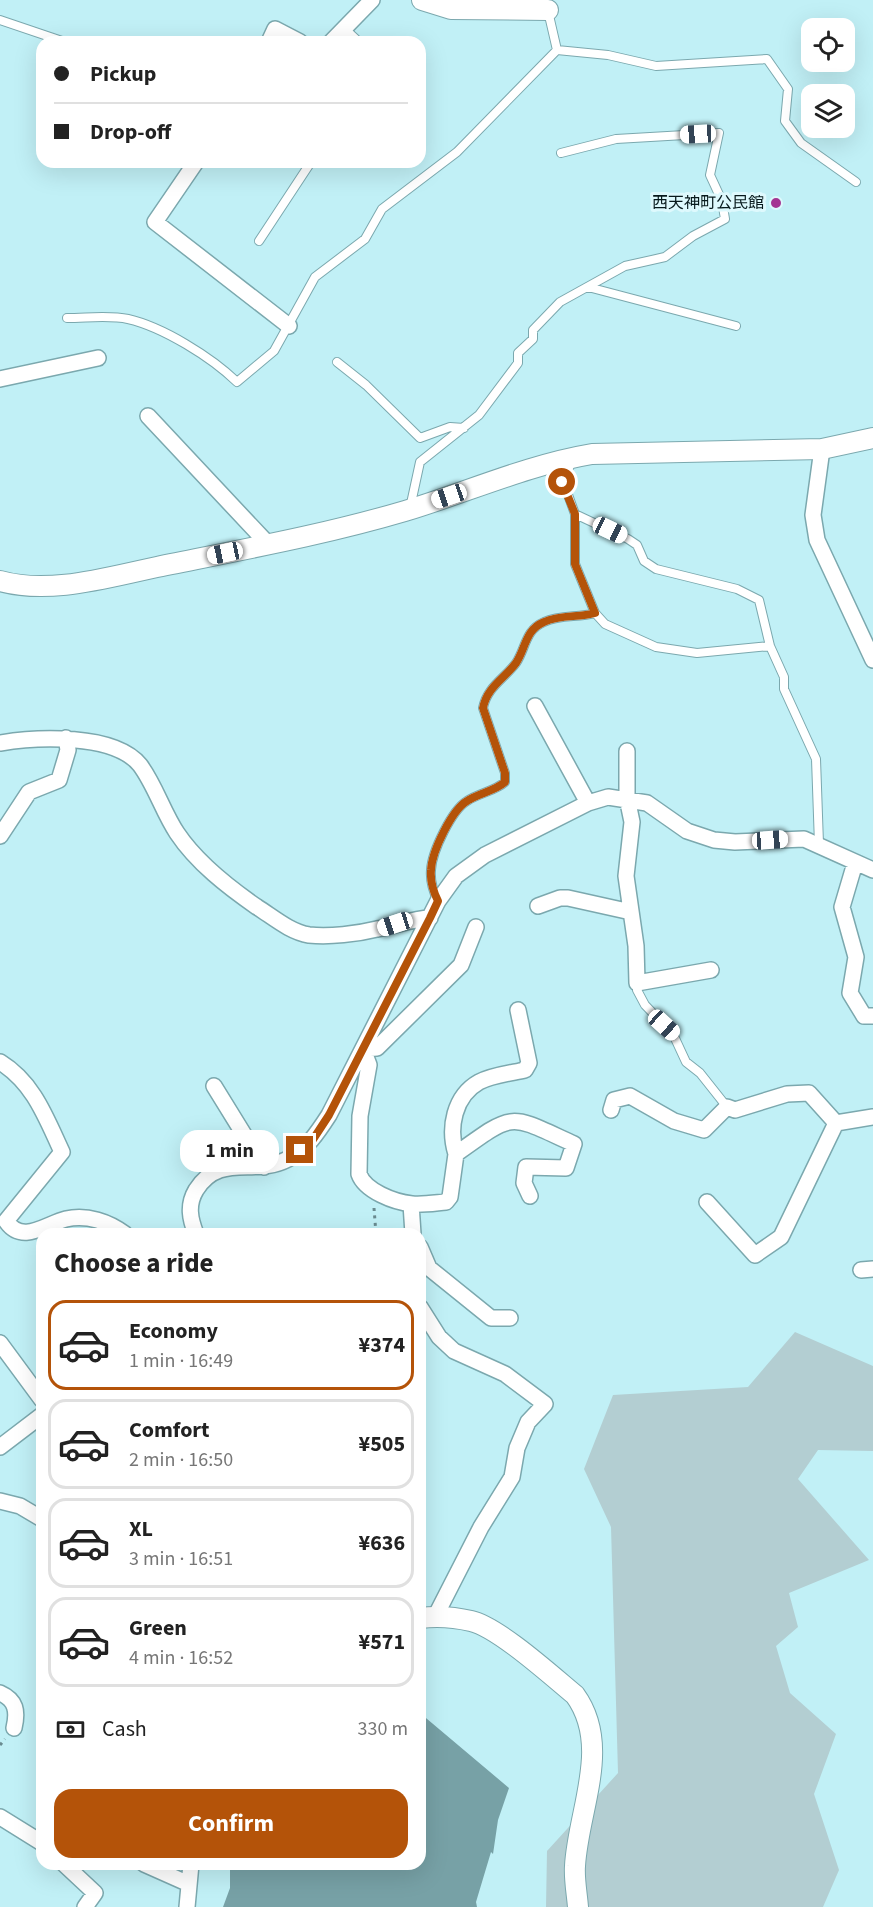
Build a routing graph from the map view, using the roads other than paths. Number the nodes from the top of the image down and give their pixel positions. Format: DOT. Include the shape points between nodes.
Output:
graph roads {
  1 [pos="372,0"];
  2 [pos="423,0"];
  3 [pos="550,5"];
  4 [pos="0,20"];
  5 [pos="345,29"];
  6 [pos="47,36"];
  7 [pos="271,36"];
  8 [pos="288,36"];
  9 [pos="337,36"];
  10 [pos="353,36"];
  11 [pos="557,50"];
  12 [pos="561,153"];
  13 [pos="192,168"];
  14 [pos="307,168"];
  15 [pos="856,182"];
  16 [pos="259,241"];
  17 [pos="588,287"];
  18 [pos="68,318"];
  19 [pos="289,326"];
  20 [pos="736,326"];
  21 [pos="98,358"];
  22 [pos="337,362"];
  23 [pos="0,379"];
  24 [pos="148,416"];
  25 [pos="464,428"];
  26 [pos="873,438"];
  27 [pos="822,449"];
  28 [pos="574,457"];
  29 [pos="410,509"];
  30 [pos="575,514"];
  31 [pos="268,544"];
  32 [pos="0,581"];
  33 [pos="595,613"];
  34 [pos="770,646"];
  35 [pos="873,660"];
  36 [pos="535,706"];
  37 [pos="66,738"];
  38 [pos="0,743"];
  39 [pos="627,752"];
  40 [pos="627,798"];
  41 [pos="588,803"];
  42 [pos="0,836"];
  43 [pos="819,844"];
  44 [pos="855,863"];
  45 [pos="873,870"];
  46 [pos="438,901"];
  47 [pos="538,906"];
  48 [pos="631,912"];
  49 [pos="430,918"];
  50 [pos="476,927"];
  51 [pos="711,970"];
  52 [pos="637,983"];
  53 [pos="518,1010"];
  54 [pos="873,1016"];
  55 [pos="363,1049"];
  56 [pos="0,1062"];
  57 [pos="214,1086"];
  58 [pos="727,1107"];
  59 [pos="611,1110"];
  60 [pos="873,1117"];
  61 [pos="836,1124"];
  62 [pos="456,1154"];
  63 [pos="264,1167"];
  64 [pos="530,1196"];
  65 [pos="707,1202"];
  66 [pos="411,1204"];
  67 [pos="42,1228"];
  68 [pos="117,1228"];
  69 [pos="194,1228"];
  70 [pos="413,1228"];
  71 [pos="36,1230"];
  72 [pos="426,1261"];
  73 [pos="426,1316"];
  74 [pos="510,1318"];
  75 [pos="0,1343"];
  76 [pos="36,1392"];
  77 [pos="36,1419"];
  78 [pos="0,1447"];
  79 [pos="0,1501"];
  80 [pos="36,1515"];
  81 [pos="428,1617"];
  82 [pos="0,1693"];
  83 [pos="14,1728"];
  84 [pos="0,1817"];
  85 [pos="36,1839"];
  86 [pos="70,1870"];
  87 [pos="158,1870"];
  88 [pos="190,1870"];
  89 [pos="189,1884"];
  90 [pos="85,1907"];
  91 [pos="187,1907"];
  92 [pos="578,1907"];
  1 -- 5 [label="street"];
  2 -- 3 [label="street" via="451,9"];
  3 -- 11 [label="lane"];
  4 -- 6 [label="lane"];
  5 -- 9 [label="street"];
  5 -- 10 [label="lane"];
  7 -- 8 [label="street" via="274,29"];
  11 -- 15 [label="lane" via="608,55 656,66 767,59 788,89 785,121 801,143"];
  11 -- 19 [label="lane" via="457,152 382,209 365,239 315,277"];
  12 -- 17 [label="lane" via="616,139 719,133 710,175 725,219 665,257 625,266"];
  13 -- 19 [label="street" via="155,222"];
  14 -- 16 [label="lane"];
  17 -- 20 [label="lane"];
  17 -- 25 [label="lane" via="560,302 533,330 533,339 518,353 518,363 479,415"];
  18 -- 19 [label="lane" via="126,318 152,326 221,367 237,382 274,351"];
  21 -- 23 [label="street"];
  22 -- 25 [label="lane" via="420,438 450,427"];
  24 -- 31 [label="street"];
  25 -- 29 [label="lane" via="420,462"];
  26 -- 27 [label="street"];
  27 -- 28 [label="street" via="660,451"];
  27 -- 35 [label="street" via="813,515 817,540"];
  28 -- 29 [label="street"];
  28 -- 30 [label="lane" via="562,482"];
  29 -- 31 [label="street" via="346,528"];
  30 -- 33 [label="lane" via="575,564"];
  30 -- 34 [label="lane" via="637,545 645,561 656,569 737,589 759,600"];
  31 -- 32 [label="street" via="100,579 40,587"];
  33 -- 34 [label="lane" via="605,624 656,647 697,653"];
  33 -- 46 [label="lane" via="556,617 541,623 528,634 516,663 485,699 483,708 505,782 466,801 453,814 431,870 432,889"];
  34 -- 43 [label="lane" via="784,677 784,690 816,759"];
  36 -- 41 [label="street"];
  37 -- 38 [label="street"];
  37 -- 42 [label="street" via="68,750 59,780 29,792"];
  37 -- 49 [label="street" via="115,750 139,764 177,833 196,858 241,896 287,927 308,934 339,934 378,929 411,918"];
  39 -- 40 [label="street"];
  40 -- 41 [label="street" via="608,797"];
  40 -- 43 [label="street" via="647,803 687,831 714,840 788,838"];
  40 -- 48 [label="street" via="632,822 626,866"];
  41 -- 46 [label="street" via="485,855 456,876"];
  43 -- 44 [label="street"];
  44 -- 45 [label="street"];
  44 -- 54 [label="street" via="842,907 856,957 850,993 864,1016"];
  46 -- 49 [label="street"];
  47 -- 48 [label="street" via="568,898"];
  48 -- 52 [label="street"];
  49 -- 55 [label="street"];
  50 -- 55 [label="street" via="461,965 377,1048"];
  51 -- 52 [label="street"];
  52 -- 58 [label="lane" via="645,1005 673,1034 686,1062"];
  53 -- 62 [label="street" via="529,1063 525,1070 480,1081 466,1091 454,1112"];
  55 -- 63 [label="street" via="312,1141 288,1159"];
  55 -- 66 [label="street" via="369,1065 360,1116 358,1162 362,1182"];
  56 -- 71 [label="street" via="36,1095 62,1152 6,1221 21,1233"];
  57 -- 63 [label="street"];
  58 -- 59 [label="street" via="704,1130 674,1121 630,1096 614,1100"];
  58 -- 61 [label="street" via="735,1110 787,1094 809,1093"];
  60 -- 61 [label="street"];
  61 -- 65 [label="street" via="781,1237 754,1255"];
  62 -- 64 [label="street" via="497,1125 511,1120 526,1122 574,1144 566,1168 526,1167 524,1183"];
  62 -- 66 [label="street" via="446,1202"];
  63 -- 69 [label="street" via="222,1167 205,1177 191,1199 189,1211"];
  66 -- 70 [label="street"];
  67 -- 68 [label="street" via="68,1218 95,1219"];
  72 -- 74 [label="street" via="429,1268 491,1318"];
  73 -- 81 [label="street" via="454,1351 505,1374 545,1404 528,1422 512,1477"];
  75 -- 76 [label="street"];
  77 -- 78 [label="street"];
  79 -- 80 [label="street"];
  81 -- 92 [label="street" via="472,1621 496,1633 583,1706 593,1762 575,1866"];
  82 -- 83 [label="street" via="10,1697 16,1708"];
  84 -- 85 [label="street"];
  86 -- 90 [label="street" via="95,1893"];
  87 -- 89 [label="street"];
  88 -- 89 [label="street"];
  89 -- 91 [label="street"];
}
